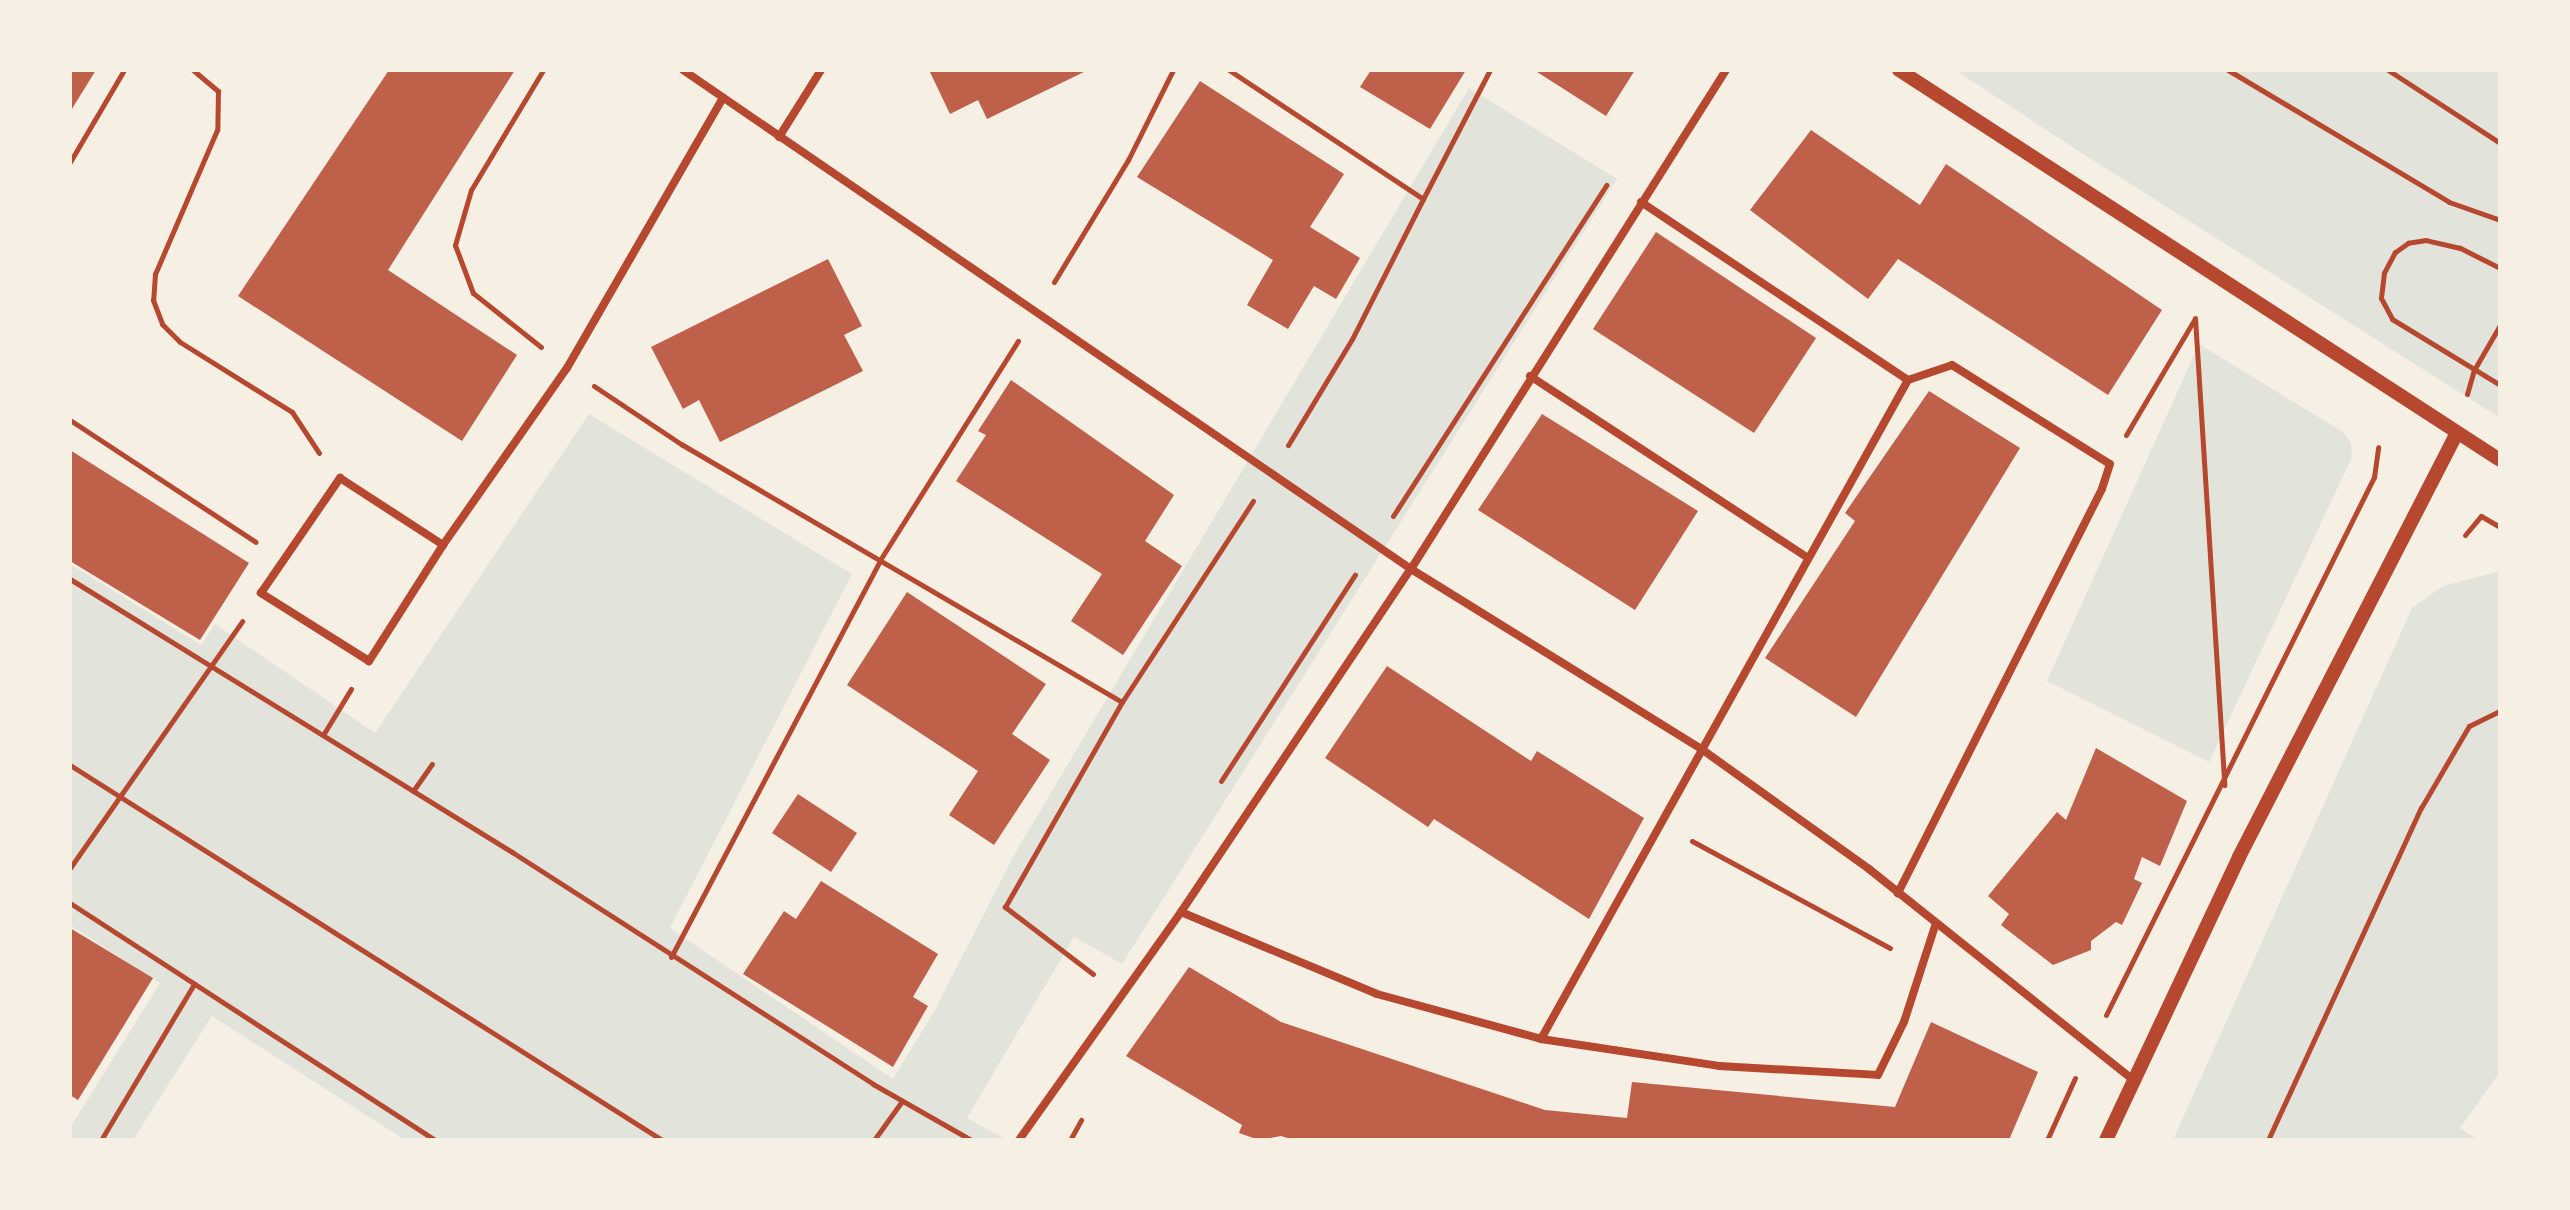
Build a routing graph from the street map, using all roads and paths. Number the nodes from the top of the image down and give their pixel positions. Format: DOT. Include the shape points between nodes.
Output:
graph roads {
  1 [pos="124,70"];
  2 [pos="193,70"];
  3 [pos="543,70"];
  4 [pos="683,70"];
  5 [pos="821,70"];
  6 [pos="1173,70"];
  7 [pos="1229,70"];
  8 [pos="1490,70"];
  9 [pos="1726,70"];
  10 [pos="1899,70"];
  11 [pos="2228,70"];
  12 [pos="2388,70"];
  13 [pos="723,98"];
  14 [pos="779,137"];
  15 [pos="2500,143"];
  16 [pos="70,162"];
  17 [pos="1423,199"];
  18 [pos="1641,202"];
  19 [pos="2500,220"];
  20 [pos="2500,268"];
  21 [pos="2218,279"];
  22 [pos="1036,312"];
  23 [pos="2195,318"];
  24 [pos="2500,325"];
  25 [pos="567,368"];
  26 [pos="2474,370"];
  27 [pos="1530,376"];
  28 [pos="1908,380"];
  29 [pos="2500,385"];
  30 [pos="70,420"];
  31 [pos="2456,434"];
  32 [pos="2378,447"];
  33 [pos="2500,460"];
  34 [pos="2110,464"];
  35 [pos="1272,473"];
  36 [pos="340,478"];
  37 [pos="2500,527"];
  38 [pos="2465,535"];
  39 [pos="443,545"];
  40 [pos="1807,557"];
  41 [pos="880,560"];
  42 [pos="283,561"];
  43 [pos="1411,569"];
  44 [pos="70,579"];
  45 [pos="261,593"];
  46 [pos="369,661"];
  47 [pos="211,667"];
  48 [pos="1122,702"];
  49 [pos="2500,711"];
  50 [pos="322,735"];
  51 [pos="1700,748"];
  52 [pos="432,764"];
  53 [pos="70,765"];
  54 [pos="2224,786"];
  55 [pos="413,791"];
  56 [pos="120,797"];
  57 [pos="1659,823"];
  58 [pos="2239,857"];
  59 [pos="70,868"];
  60 [pos="1898,893"];
  61 [pos="70,903"];
  62 [pos="1181,912"];
  63 [pos="1935,926"];
  64 [pos="671,957"];
  65 [pos="1924,966"];
  66 [pos="194,984"];
  67 [pos="1119,994"];
  68 [pos="1541,1039"];
  69 [pos="2089,1047"];
  70 [pos="2133,1080"];
  71 [pos="902,1101"];
  72 [pos="101,1140"];
  73 [pos="435,1140"];
  74 [pos="662,1140"];
  75 [pos="874,1140"];
  76 [pos="971,1140"];
  77 [pos="1019,1140"];
  78 [pos="2047,1140"];
  79 [pos="2106,1140"];
  80 [pos="2268,1140"];
  1 -- 16 [label="path"];
  2 -- 36 [label="path" via="218,91 217,130 155,274 153,300 162,324 180,342 292,412"];
  3 -- 25 [label="path" via="471,190 455,245 473,293"];
  4 -- 13 [label="street"];
  5 -- 14 [label="street"];
  6 -- 22 [label="path" via="1128,160"];
  7 -- 17 [label="path"];
  8 -- 17 [label="path"];
  9 -- 18 [label="street"];
  10 -- 21 [label="street"];
  11 -- 19 [label="path" via="2449,202"];
  12 -- 15 [label="path"];
  13 -- 14 [label="street"];
  13 -- 25 [label="street"];
  14 -- 22 [label="street"];
  17 -- 35 [label="path" via="1352,339"];
  18 -- 27 [label="street"];
  18 -- 28 [label="street"];
  20 -- 26 [label="path" via="2460,248 2426,240 2395,252 2384,273 2381,298 2392,319"];
  21 -- 23 [label="path"];
  21 -- 31 [label="street"];
  22 -- 35 [label="street"];
  22 -- 41 [label="path"];
  23 -- 34 [label="path"];
  23 -- 54 [label="path"];
  24 -- 26 [label="path"];
  25 -- 39 [label="street"];
  25 -- 41 [label="path" via="681,444"];
  26 -- 29 [label="path"];
  26 -- 31 [label="path"];
  27 -- 40 [label="street"];
  27 -- 43 [label="street"];
  28 -- 34 [label="street" via="1952,365"];
  28 -- 40 [label="street"];
  30 -- 42 [label="path"];
  31 -- 33 [label="street"];
  31 -- 58 [label="street"];
  32 -- 54 [label="path" via="2374,477"];
  34 -- 60 [label="street"];
  35 -- 43 [label="street"];
  35 -- 48 [label="path"];
  36 -- 39 [label="street"];
  36 -- 42 [label="street"];
  37 -- 38 [label="path" via="2481,516"];
  39 -- 46 [label="street"];
  40 -- 51 [label="street"];
  41 -- 48 [label="path"];
  41 -- 64 [label="path"];
  42 -- 45 [label="street"];
  43 -- 51 [label="street"];
  43 -- 62 [label="street"];
  44 -- 47 [label="path"];
  45 -- 46 [label="street"];
  45 -- 47 [label="path"];
  46 -- 50 [label="path"];
  47 -- 50 [label="path"];
  47 -- 56 [label="path"];
  48 -- 67 [label="path" via="1005,907"];
  49 -- 80 [label="path" via="2469,726 2421,808"];
  50 -- 55 [label="path"];
  51 -- 57 [label="street"];
  51 -- 60 [label="street"];
  52 -- 55 [label="path"];
  53 -- 56 [label="path"];
  54 -- 58 [label="path"];
  54 -- 69 [label="path"];
  55 -- 64 [label="path"];
  56 -- 59 [label="path"];
  56 -- 74 [label="path"];
  57 -- 65 [label="path"];
  57 -- 68 [label="street"];
  58 -- 70 [label="street"];
  60 -- 63 [label="street"];
  61 -- 66 [label="path"];
  62 -- 67 [label="street"];
  62 -- 68 [label="street" via="1377,994"];
  63 -- 65 [label="street"];
  63 -- 69 [label="street"];
  64 -- 71 [label="path"];
  65 -- 68 [label="street" via="1878,1075 1719,1066"];
  66 -- 72 [label="path"];
  66 -- 73 [label="path"];
  67 -- 77 [label="street"];
  69 -- 70 [label="street"];
  69 -- 78 [label="path"];
  70 -- 79 [label="street"];
  71 -- 75 [label="path"];
  71 -- 76 [label="path"];
}
